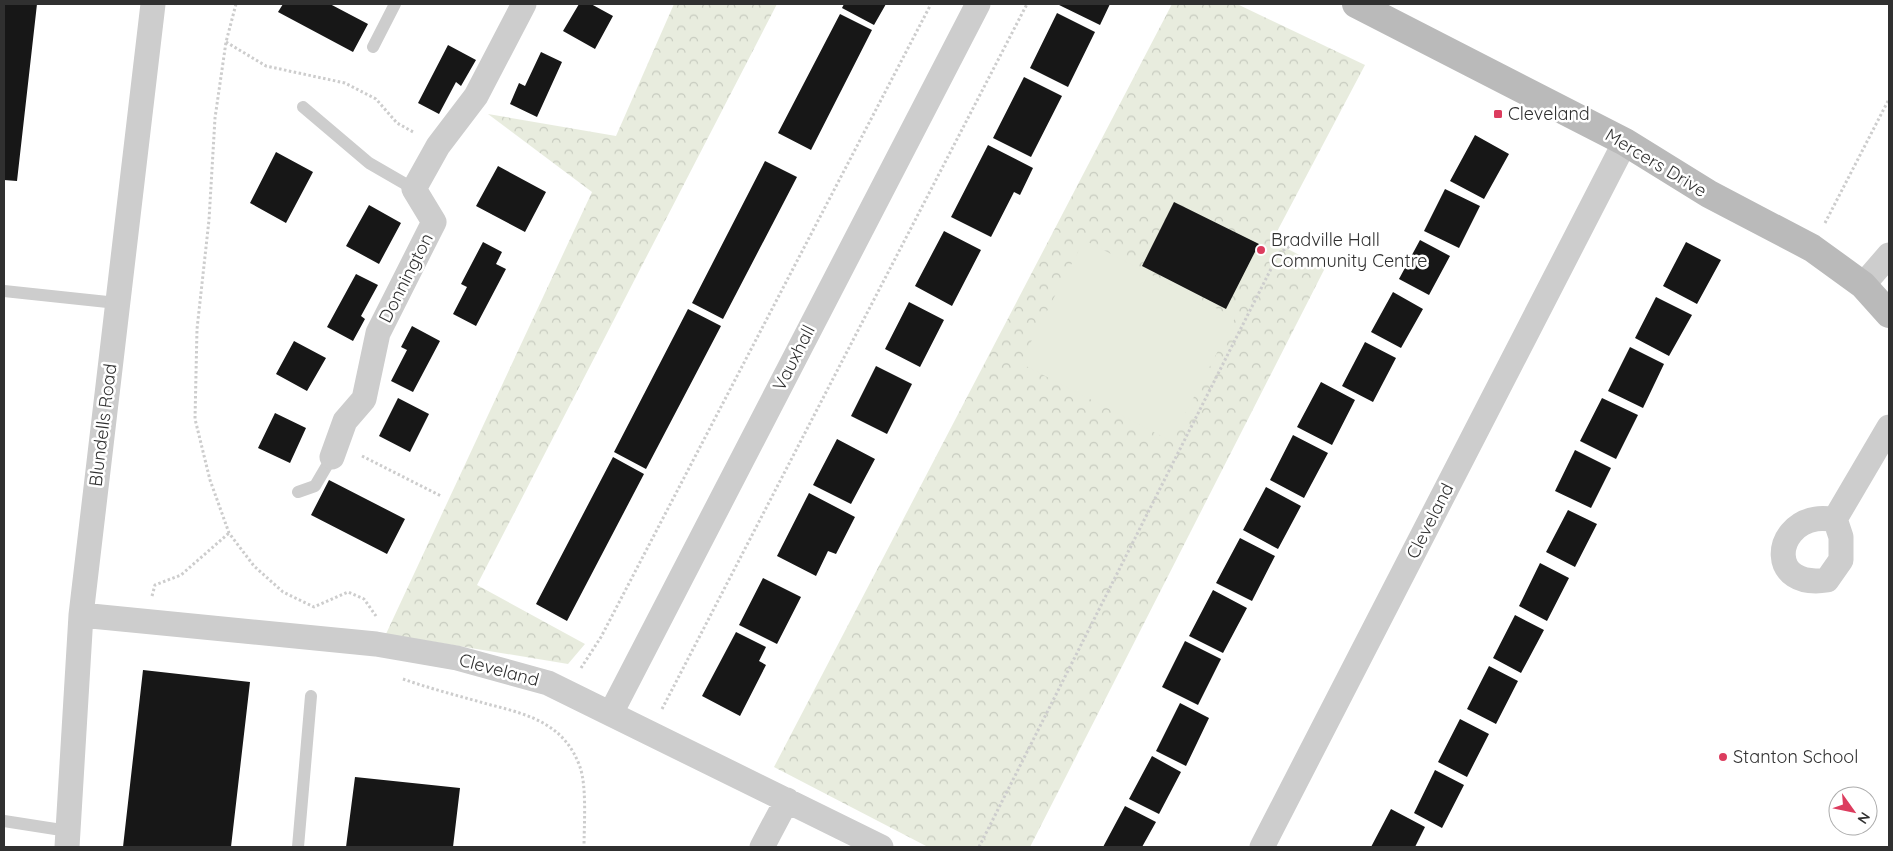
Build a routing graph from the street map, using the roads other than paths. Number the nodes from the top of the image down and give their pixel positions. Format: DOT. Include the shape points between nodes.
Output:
graph roads {
  1 [pos="153,4"];
  2 [pos="395,4"];
  3 [pos="524,4"];
  4 [pos="978,4"];
  5 [pos="1356,4"];
  6 [pos="373,47"];
  7 [pos="303,107"];
  8 [pos="1625,142"];
  9 [pos="414,189"];
  10 [pos="1889,255"];
  11 [pos="1863,285"];
  12 [pos="4,291"];
  13 [pos="117,303"];
  14 [pos="1889,314"];
  15 [pos="1889,427"];
  16 [pos="335,450"];
  17 [pos="298,492"];
  18 [pos="1835,519"];
  19 [pos="81,615"];
  20 [pos="311,696"];
  21 [pos="611,713"];
  22 [pos="787,800"];
  23 [pos="4,822"];
  24 [pos="68,839"];
  25 [pos="298,847"];
  26 [pos="762,847"];
  27 [pos="881,847"];
  28 [pos="1262,847"];
  1 -- 13 [label="street, Blundells Road"];
  2 -- 6 [label="lane"];
  3 -- 9 [label="street" via="476,96 438,146"];
  4 -- 21 [label="street, Vauxhall"];
  5 -- 8 [label="street, Mercers Drive"];
  7 -- 9 [label="lane" via="369,164"];
  8 -- 11 [label="street, Mercers Drive" via="1709,194 1812,248"];
  8 -- 28 [label="street, Cleveland"];
  9 -- 16 [label="street, Donnington" via="434,222 378,333 364,399 345,422"];
  10 -- 11 [label="street"];
  11 -- 14 [label="street, Mercers Drive"];
  12 -- 13 [label="lane"];
  13 -- 19 [label="street, Blundells Road"];
  15 -- 18 [label="street"];
  16 -- 17 [label="lane" via="315,486"];
  19 -- 21 [label="street, Cleveland" via="376,644 457,658 548,683"];
  19 -- 24 [label="street, Blundells Road"];
  20 -- 25 [label="lane"];
  21 -- 22 [label="street, Cleveland"];
  22 -- 26 [label="street"];
  22 -- 27 [label="street, Cleveland"];
  23 -- 24 [label="lane"];
}
